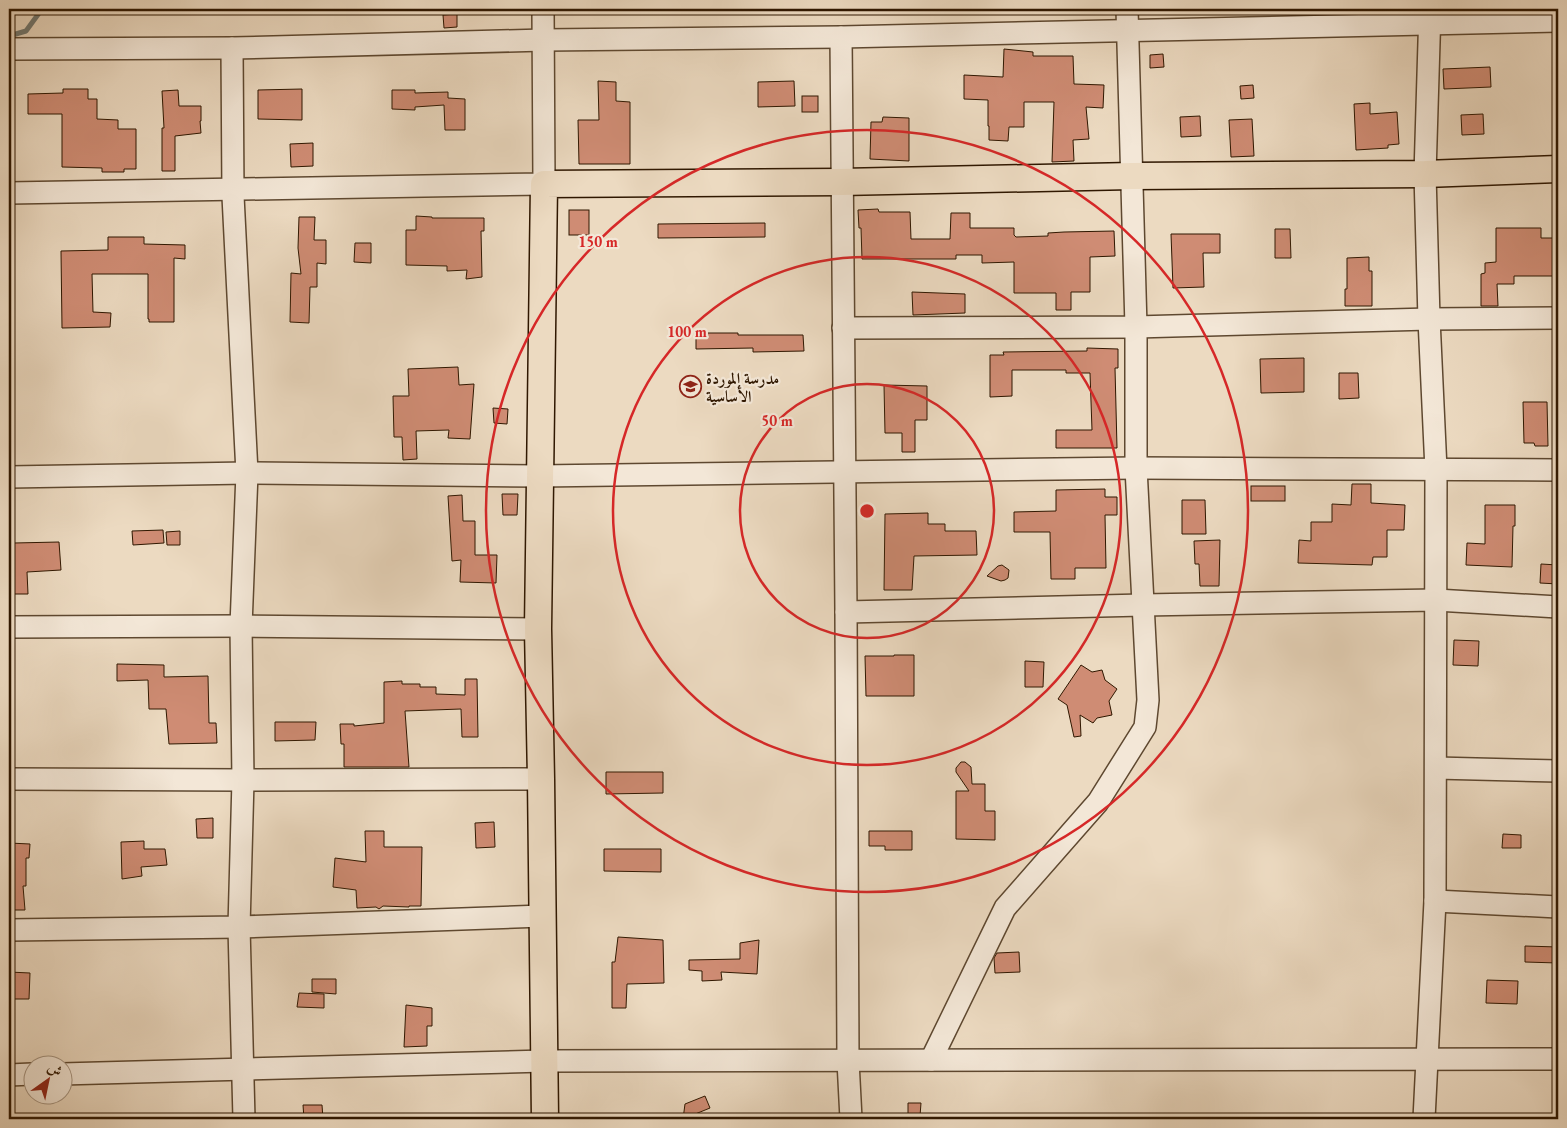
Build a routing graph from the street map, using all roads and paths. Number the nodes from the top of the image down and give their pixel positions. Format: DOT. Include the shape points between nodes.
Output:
graph roads {
  1 [pos="543,9"];
  2 [pos="1127,9"];
  3 [pos="1431,16"];
  4 [pos="1558,21"];
  5 [pos="1126,31"];
  6 [pos="841,37"];
  7 [pos="544,40"];
  8 [pos="232,48"];
  9 [pos="9,49"];
  10 [pos="1558,169"];
  11 [pos="1425,174"];
  12 [pos="1132,176"];
  13 [pos="841,182"];
  14 [pos="544,184"];
  15 [pos="233,189"];
  16 [pos="9,193"];
  17 [pos="1558,318"];
  18 [pos="1429,319"];
  19 [pos="1136,327"];
  20 [pos="843,328"];
  21 [pos="1136,468"];
  22 [pos="1436,470"];
  23 [pos="1558,470"];
  24 [pos="845,471"];
  25 [pos="247,473"];
  26 [pos="539,476"];
  27 [pos="9,477"];
  28 [pos="1436,600"];
  29 [pos="1143,605"];
  30 [pos="1558,607"];
  31 [pos="846,612"];
  32 [pos="241,626"];
  33 [pos="9,627"];
  34 [pos="538,629"];
  35 [pos="1436,768"];
  36 [pos="1558,771"];
  37 [pos="9,779"];
  38 [pos="541,779"];
  39 [pos="243,780"];
  40 [pos="1435,900"];
  41 [pos="1558,907"];
  42 [pos="542,916"];
  43 [pos="239,927"];
  44 [pos="9,930"];
  45 [pos="1428,1059"];
  46 [pos="1558,1059"];
  47 [pos="931,1060"];
  48 [pos="848,1061"];
  49 [pos="544,1062"];
  50 [pos="242,1070"];
  51 [pos="22,1074"];
  52 [pos="72,1074"];
  53 [pos="9,1075"];
  54 [pos="244,1119"];
  55 [pos="545,1119"];
  56 [pos="851,1119"];
  57 [pos="1424,1119"];
  1 -- 7 [label="street"];
  2 -- 5 [label="street"];
  3 -- 4 [label="street"];
  3 -- 5 [label="street"];
  3 -- 11 [label="street"];
  5 -- 6 [label="street"];
  5 -- 12 [label="street"];
  6 -- 7 [label="street"];
  6 -- 13 [label="street"];
  7 -- 8 [label="street"];
  7 -- 14 [label="street"];
  8 -- 9 [label="street"];
  8 -- 15 [label="street"];
  10 -- 11 [label="main road"];
  11 -- 12 [label="main road"];
  11 -- 18 [label="street"];
  12 -- 13 [label="main road"];
  12 -- 19 [label="street"];
  13 -- 14 [label="main road"];
  13 -- 20 [label="street"];
  14 -- 15 [label="street"];
  14 -- 26 [label="main road"];
  15 -- 16 [label="street"];
  15 -- 25 [label="street"];
  17 -- 18 [label="street"];
  18 -- 19 [label="street"];
  18 -- 22 [label="street"];
  19 -- 20 [label="street"];
  19 -- 21 [label="street"];
  20 -- 24 [label="street"];
  21 -- 22 [label="street"];
  21 -- 24 [label="street"];
  21 -- 29 [label="street"];
  22 -- 23 [label="street"];
  22 -- 28 [label="street"];
  24 -- 26 [label="street"];
  24 -- 31 [label="street"];
  25 -- 26 [label="street"];
  25 -- 27 [label="street"];
  25 -- 32 [label="street"];
  26 -- 34 [label="main road"];
  28 -- 29 [label="street"];
  28 -- 30 [label="street"];
  28 -- 35 [label="street"];
  29 -- 31 [label="street"];
  29 -- 47 [label="street" via="1148,700 1145,727 1098,802 1005,908"];
  31 -- 48 [label="street"];
  32 -- 33 [label="street"];
  32 -- 34 [label="street"];
  32 -- 39 [label="street"];
  34 -- 38 [label="main road"];
  35 -- 36 [label="street"];
  35 -- 40 [label="street"];
  37 -- 39 [label="street"];
  38 -- 39 [label="street"];
  38 -- 42 [label="main road"];
  39 -- 43 [label="street"];
  40 -- 41 [label="street"];
  40 -- 45 [label="street"];
  42 -- 43 [label="street"];
  42 -- 49 [label="main road"];
  43 -- 44 [label="street"];
  43 -- 50 [label="street"];
  45 -- 46 [label="street"];
  45 -- 47 [label="street"];
  45 -- 57 [label="street"];
  47 -- 48 [label="street"];
  48 -- 49 [label="street"];
  48 -- 56 [label="street"];
  49 -- 50 [label="street"];
  49 -- 55 [label="main road"];
  50 -- 52 [label="street"];
  50 -- 54 [label="street"];
  51 -- 53 [label="street"];
}
